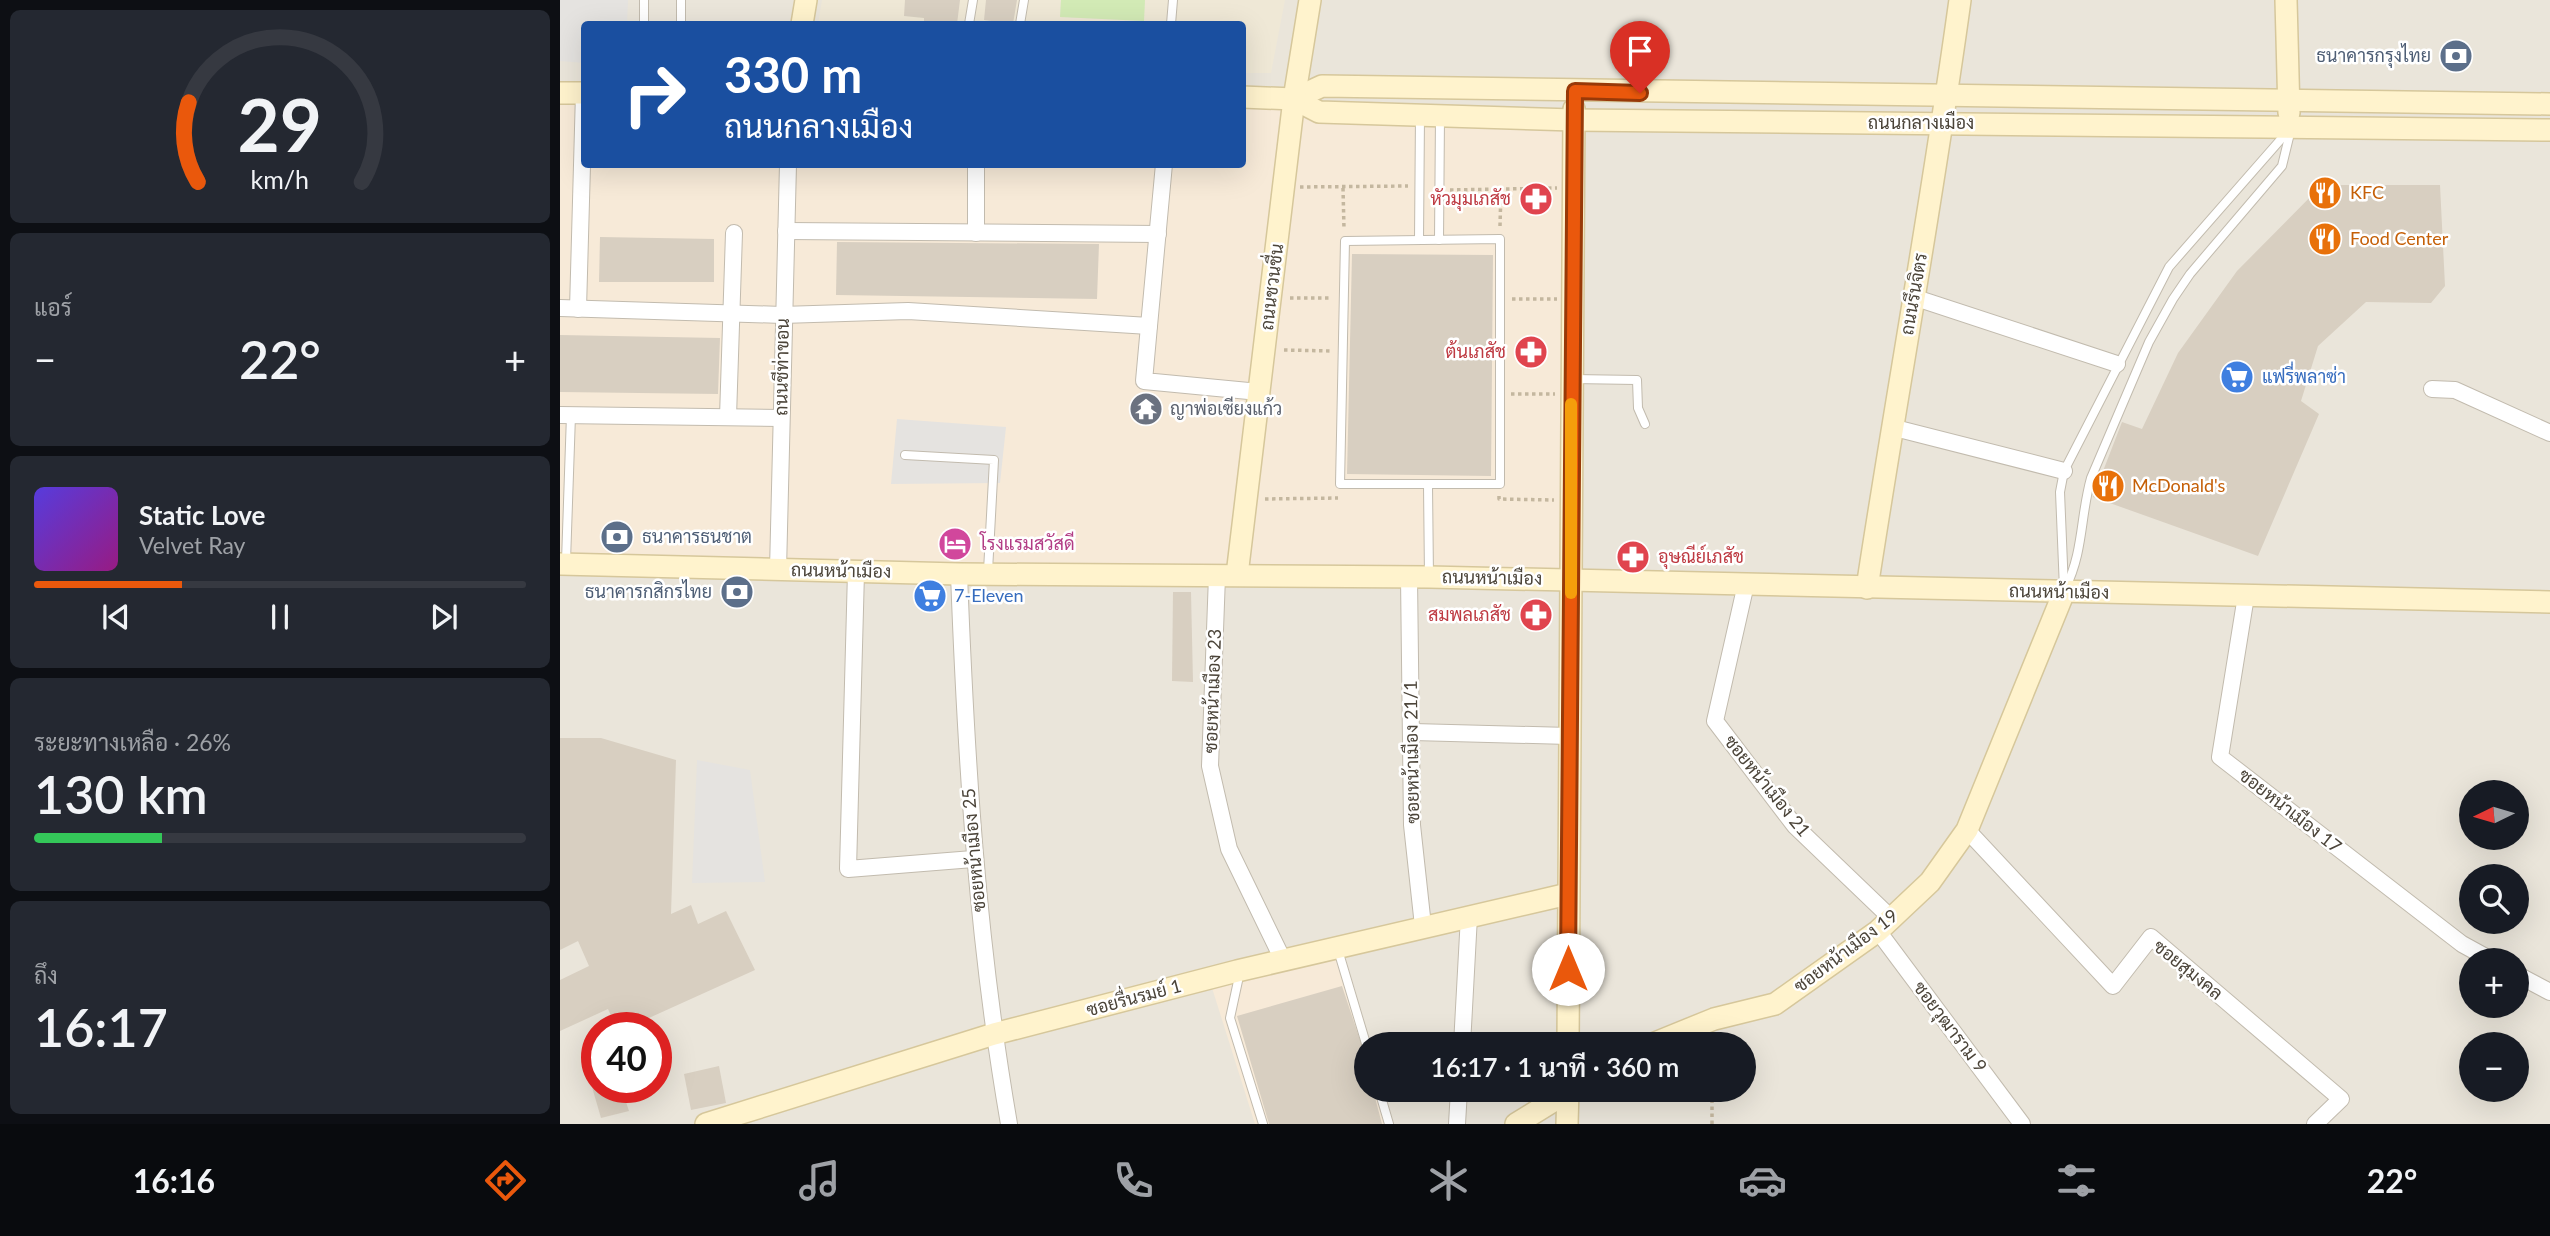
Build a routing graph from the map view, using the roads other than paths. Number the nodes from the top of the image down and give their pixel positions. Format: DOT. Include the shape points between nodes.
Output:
graph roads {
  1 [pos="644,0"];
  2 [pos="681,0"];
  3 [pos="806,0"];
  4 [pos="973,0"];
  5 [pos="1024,0"];
  6 [pos="1172,0"];
  7 [pos="1310,0"];
  8 [pos="1960,0"];
  9 [pos="2286,0"];
  10 [pos="644,21"];
  11 [pos="681,21"];
  12 [pos="802,21"];
  13 [pos="970,21"];
  14 [pos="1020,21"];
  15 [pos="1171,21"];
  16 [pos="1575,91"];
  17 [pos="560,93"];
  18 [pos="581,93"];
  19 [pos="1246,97"];
  20 [pos="1947,97"];
  21 [pos="1294,99"];
  22 [pos="2288,101"];
  23 [pos="2550,104"];
  24 [pos="1430,116"];
  25 [pos="1573,120"];
  26 [pos="1945,122"];
  27 [pos="2291,127"];
  28 [pos="2550,131"];
  29 [pos="582,168"];
  30 [pos="788,168"];
  31 [pos="976,168"];
  32 [pos="1164,168"];
  33 [pos="786,232"];
  34 [pos="734,233"];
  35 [pos="976,233"];
  36 [pos="1158,234"];
  37 [pos="1419,240"];
  38 [pos="1439,240"];
  39 [pos="1913,297"];
  40 [pos="560,308"];
  41 [pos="578,309"];
  42 [pos="732,311"];
  43 [pos="782,315"];
  44 [pos="1149,326"];
  45 [pos="2117,364"];
  46 [pos="1572,386"];
  47 [pos="2432,389"];
  48 [pos="1259,392"];
  49 [pos="566,415"];
  50 [pos="728,417"];
  51 [pos="781,418"];
  52 [pos="1645,424"];
  53 [pos="1891,427"];
  54 [pos="2550,433"];
  55 [pos="905,455"];
  56 [pos="2064,471"];
  57 [pos="1428,485"];
  58 [pos="563,564"];
  59 [pos="778,570"];
  60 [pos="856,572"];
  61 [pos="959,574"];
  62 [pos="988,574"];
  63 [pos="1227,576"];
  64 [pos="1419,577"];
  65 [pos="1571,580"];
  66 [pos="1746,584"];
  67 [pos="1867,588"];
  68 [pos="2064,592"];
  69 [pos="2246,596"];
  70 [pos="2550,602"];
  71 [pos="1413,733"];
  72 [pos="1569,736"];
  73 [pos="1967,830"];
  74 [pos="973,859"];
  75 [pos="1568,894"];
  76 [pos="1469,916"];
  77 [pos="1885,925"];
  78 [pos="1423,926"];
  79 [pos="1337,947"];
  80 [pos="2469,948"];
  81 [pos="1283,960"];
  82 [pos="1237,971"];
  83 [pos="2529,981"];
  84 [pos="2550,992"];
  85 [pos="1362,1032"];
  86 [pos="1463,1032"];
  87 [pos="1568,1032"];
  88 [pos="1682,1032"];
  89 [pos="994,1034"];
  90 [pos="1383,1102"];
  91 [pos="1458,1102"];
  92 [pos="1551,1102"];
  93 [pos="1568,1102"];
  94 [pos="706,1124"];
  95 [pos="1009,1124"];
  96 [pos="1262,1124"];
  97 [pos="1389,1124"];
  98 [pos="1457,1124"];
  99 [pos="1516,1124"];
  100 [pos="1567,1124"];
  101 [pos="2022,1124"];
  102 [pos="2315,1124"];
  1 -- 10 [label="lane"];
  2 -- 11 [label="lane"];
  3 -- 12 [label="street"];
  4 -- 13 [label="lane"];
  5 -- 14 [label="lane"];
  6 -- 15 [label="lane"];
  7 -- 21 [label="street, ถนนชวนชื่น"];
  8 -- 20 [label="street, ถนนรึนจิตร"];
  9 -- 22 [label="street"];
  16 -- 20 [label="street, ถนนกลางเมือง"];
  16 -- 21 [label="street, ถนนกลางเมือง" via="1322,86"];
  16 -- 25 [label="street"];
  17 -- 18 [label="street"];
  19 -- 21 [label="street, ถนนกลางเมือง"];
  20 -- 22 [label="street, ถนนกลางเมือง"];
  20 -- 26 [label="street, ถนนรึนจิตร"];
  21 -- 24 [label="street, ถนนกลางเมือง" via="1319,112"];
  21 -- 48 [label="street, ถนนชวนชื่น"];
  22 -- 23 [label="street, ถนนกลางเมือง"];
  22 -- 27 [label="street"];
  24 -- 25 [label="street, ถนนกลางเมือง"];
  24 -- 37 [label="lane" via="1419,186"];
  24 -- 38 [label="lane" via="1440,191"];
  25 -- 26 [label="street, ถนนกลางเมือง"];
  25 -- 46 [label="street"];
  26 -- 27 [label="street, ถนนกลางเมือง"];
  26 -- 39 [label="street, ถนนรึนจิตร"];
  27 -- 28 [label="street, ถนนกลางเมือง"];
  27 -- 45 [label="lane" via="2169,267"];
  27 -- 68 [label="lane" via="2282,166 2190,274 2150,342 2091,478 2077,566"];
  29 -- 41 [label="street"];
  30 -- 33 [label="street, ถนนชีท่าขอน"];
  31 -- 35 [label="street"];
  32 -- 36 [label="street"];
  33 -- 35 [label="street"];
  33 -- 43 [label="street, ถนนชีท่าขอน"];
  34 -- 42 [label="street"];
  35 -- 36 [label="street"];
  36 -- 44 [label="street"];
  37 -- 38 [label="lane"];
  37 -- 57 [label="lane" via="1345,241 1340,484"];
  38 -- 57 [label="lane" via="1500,239 1500,484"];
  39 -- 45 [label="street"];
  39 -- 53 [label="street, ถนนรึนจิตร"];
  40 -- 41 [label="street"];
  41 -- 42 [label="street"];
  42 -- 43 [label="street"];
  42 -- 50 [label="street"];
  43 -- 44 [label="street" via="908,312"];
  43 -- 51 [label="street, ถนนชีท่าขอน"];
  44 -- 48 [label="street" via="1144,382"];
  45 -- 56 [label="lane"];
  46 -- 52 [label="lane" via="1637,380 1638,408"];
  46 -- 65 [label="street"];
  47 -- 54 [label="street" via="2455,390"];
  48 -- 63 [label="street, ถนนชวนชื่น" via="1246,500"];
  49 -- 50 [label="street"];
  49 -- 58 [label="lane"];
  50 -- 51 [label="street"];
  51 -- 59 [label="street, ถนนชีท่าขอน"];
  53 -- 56 [label="street"];
  53 -- 67 [label="street, ถนนรึนจิตร"];
  55 -- 62 [label="lane" via="993,460"];
  56 -- 68 [label="lane" via="2060,492"];
  57 -- 64 [label="lane"];
  58 -- 59 [label="street, ถนนหน้าเมือง"];
  59 -- 60 [label="street, ถนนหน้าเมือง"];
  60 -- 61 [label="street, ถนนหน้าเมือง"];
  60 -- 74 [label="street" via="848,869"];
  61 -- 62 [label="street, ถนนหน้าเมือง"];
  61 -- 74 [label="street, ซอยหน้าเมือง 25"];
  62 -- 63 [label="street, ถนนหน้าเมือง"];
  63 -- 64 [label="street, ถนนหน้าเมือง"];
  63 -- 81 [label="street, ซอยหน้าเมือง 23" via="1210,766 1229,849"];
  64 -- 65 [label="street, ถนนหน้าเมือง"];
  64 -- 71 [label="street, ซอยหน้าเมือง 21/1"];
  65 -- 66 [label="street, ถนนหน้าเมือง"];
  65 -- 72 [label="street"];
  66 -- 67 [label="street, ถนนหน้าเมือง"];
  66 -- 77 [label="street, ซอยหน้าเมือง 21" via="1715,721 1795,826"];
  67 -- 68 [label="street, ถนนหน้าเมือง"];
  68 -- 69 [label="street, ถนนหน้าเมือง"];
  68 -- 73 [label="street, ซอยหน้าเมือง 19"];
  69 -- 70 [label="street, ถนนหน้าเมือง"];
  69 -- 80 [label="street, ซอยหน้าเมือง 17" via="2220,757"];
  71 -- 72 [label="street"];
  71 -- 78 [label="street, ซอยหน้าเมือง 21/1" via="1412,825"];
  72 -- 75 [label="street"];
  73 -- 77 [label="street, ซอยหน้าเมือง 19" via="1930,882"];
  73 -- 102 [label="street, ซอยสุมงคล" via="2113,986 2151,937 2341,1099"];
  74 -- 89 [label="street, ซอยหน้าเมือง 25"];
  75 -- 76 [label="street, ซอยรื่นรมย์ 1"];
  75 -- 87 [label="street"];
  76 -- 78 [label="street, ซอยรื่นรมย์ 1"];
  76 -- 86 [label="street"];
  77 -- 88 [label="street, ซอยหน้าเมือง 19" via="1775,1004"];
  77 -- 101 [label="street, ซอยวุฒาราม 9"];
  78 -- 79 [label="street, ซอยรื่นรมย์ 1"];
  79 -- 81 [label="street, ซอยรื่นรมย์ 1"];
  79 -- 85 [label="lane"];
  81 -- 82 [label="street, ซอยรื่นรมย์ 1"];
  82 -- 89 [label="street, ซอยรื่นรมย์ 1"];
  82 -- 96 [label="lane" via="1230,1018"];
  83 -- 84 [label="street"];
  89 -- 94 [label="street, ซอยรื่นรมย์ 1"];
  89 -- 95 [label="street, ซอยหน้าเมือง 25"];
  90 -- 97 [label="lane"];
  91 -- 98 [label="street"];
  92 -- 99 [label="street"];
  93 -- 100 [label="street"];
}
